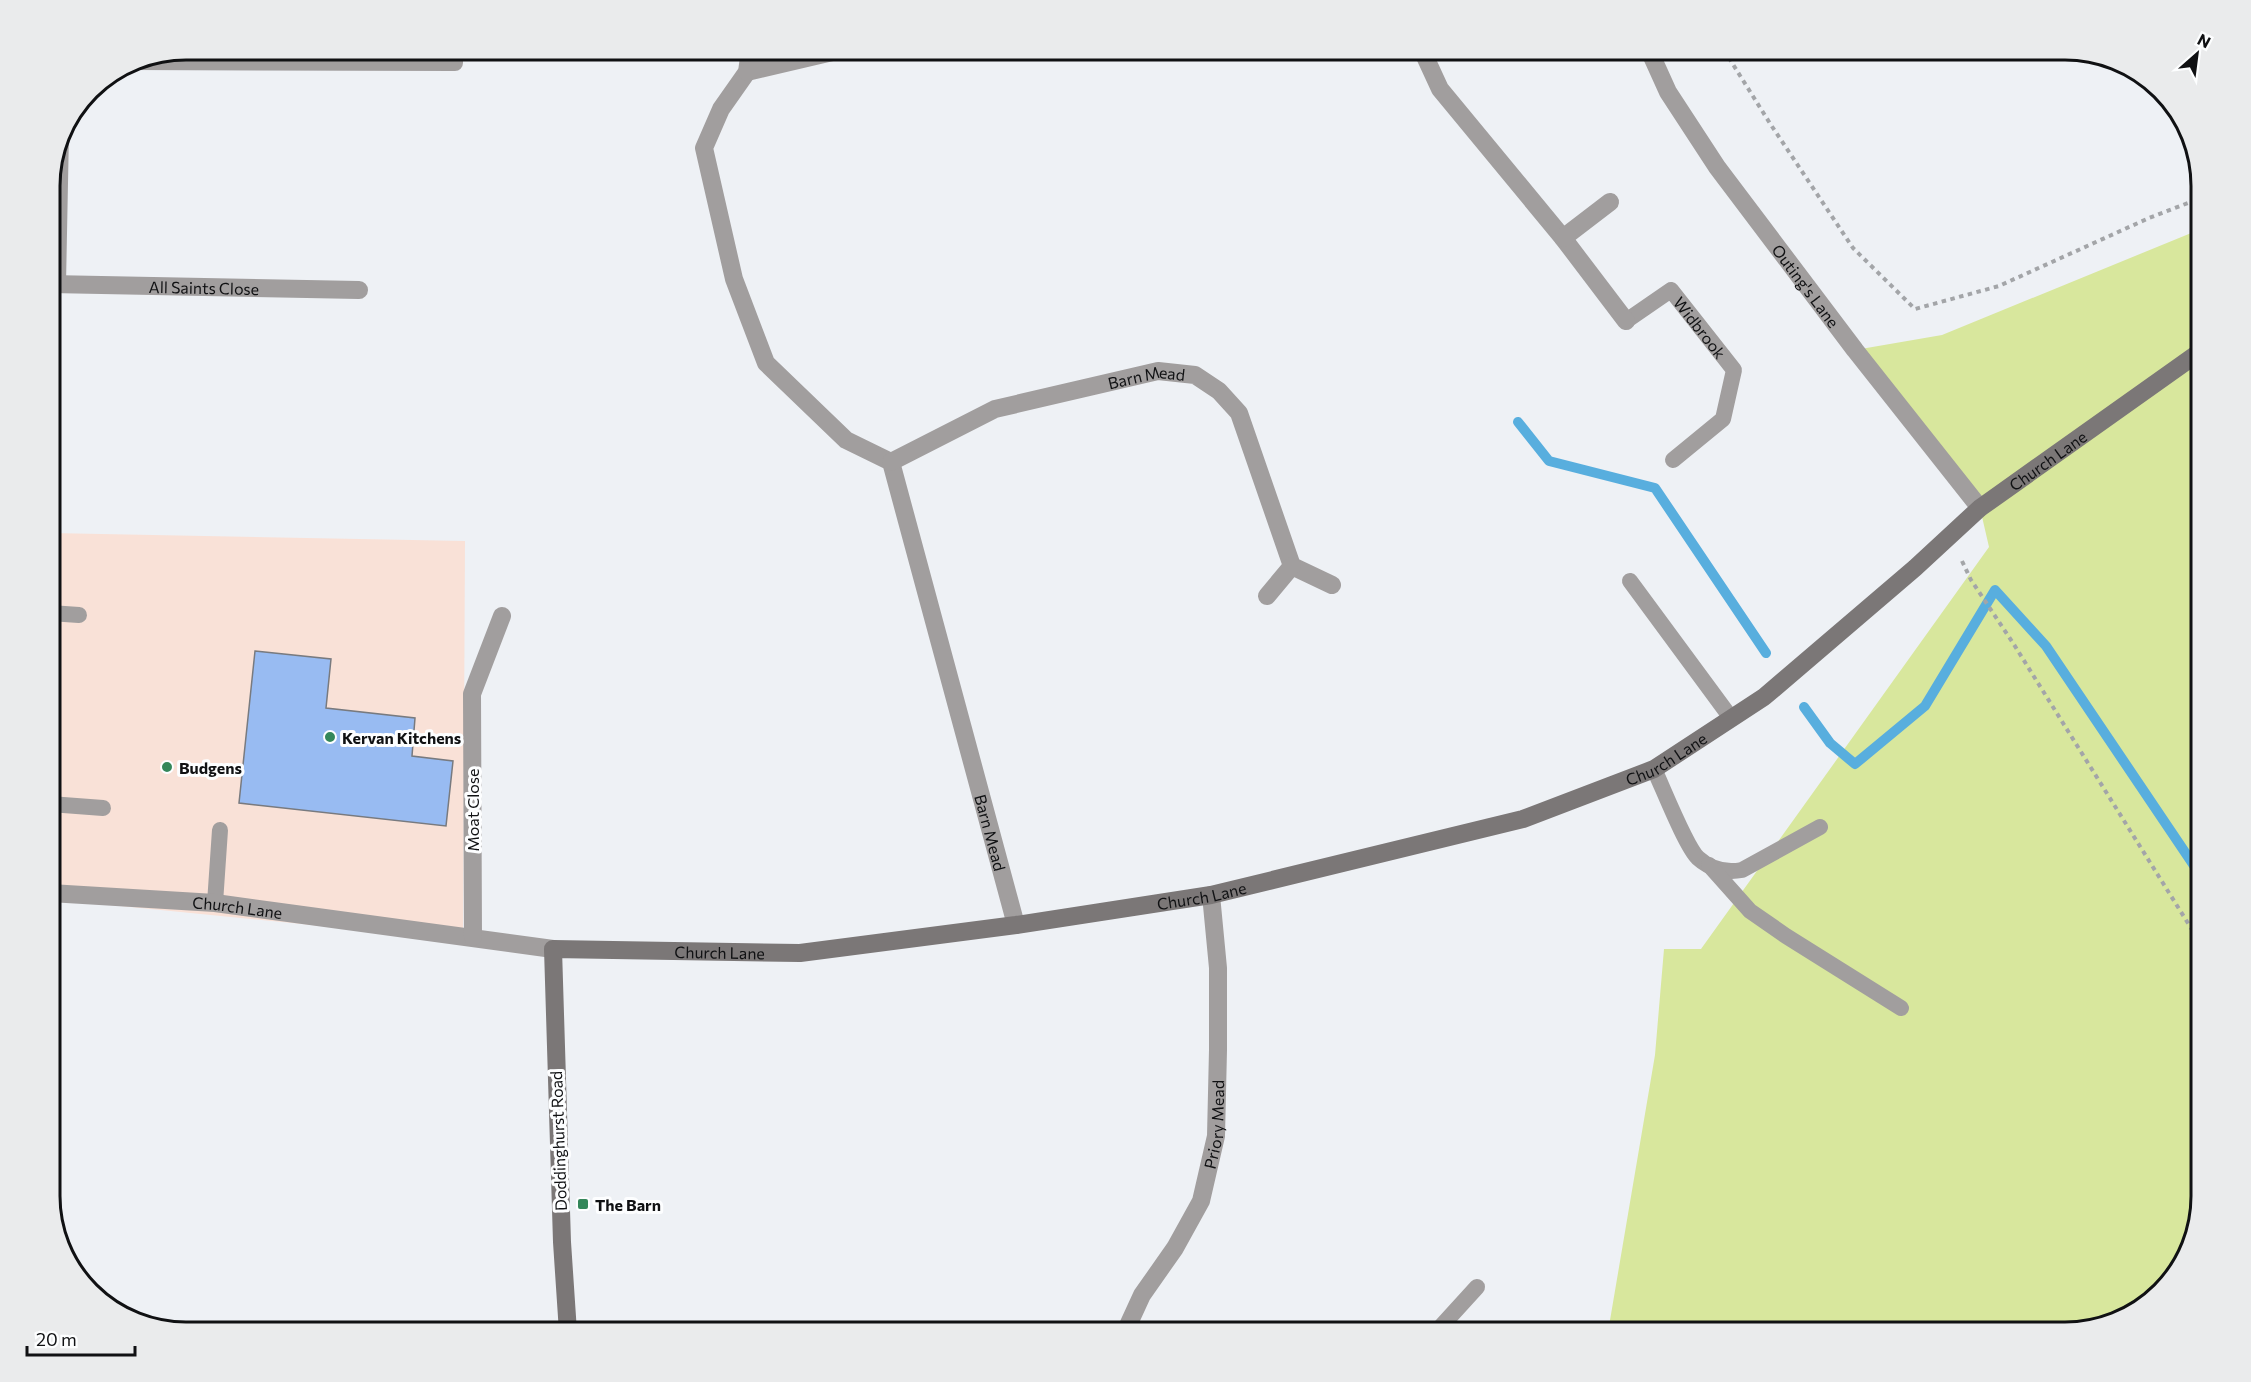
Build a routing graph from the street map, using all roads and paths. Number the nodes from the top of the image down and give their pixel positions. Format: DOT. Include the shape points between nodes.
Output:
graph roads {
  1 [pos="455,60"];
  2 [pos="749,60"];
  3 [pos="798,60"];
  4 [pos="1427,60"];
  5 [pos="1654,60"];
  6 [pos="1730,60"];
  7 [pos="162,62"];
  8 [pos="747,72"];
  9 [pos="1610,202"];
  10 [pos="2191,202"];
  11 [pos="1563,238"];
  12 [pos="60,284"];
  13 [pos="359,290"];
  14 [pos="1626,321"];
  15 [pos="2191,358"];
  16 [pos="1673,460"];
  17 [pos="891,462"];
  18 [pos="1980,508"];
  19 [pos="1292,566"];
  20 [pos="1971,580"];
  21 [pos="1630,581"];
  22 [pos="1332,585"];
  23 [pos="1267,596"];
  24 [pos="60,614"];
  25 [pos="78,615"];
  26 [pos="502,616"];
  27 [pos="1731,718"];
  28 [pos="1654,769"];
  29 [pos="60,805"];
  30 [pos="103,808"];
  31 [pos="1820,827"];
  32 [pos="220,830"];
  33 [pos="1709,865"];
  34 [pos="60,894"];
  35 [pos="1211,895"];
  36 [pos="215,903"];
  37 [pos="1016,925"];
  38 [pos="2191,928"];
  39 [pos="473,937"];
  40 [pos="553,949"];
  41 [pos="1901,1008"];
  42 [pos="1477,1287"];
  43 [pos="567,1322"];
  44 [pos="1130,1322"];
  45 [pos="1445,1322"];
  1 -- 7 [label="lane"];
  2 -- 8 [label="street"];
  3 -- 8 [label="street"];
  4 -- 11 [label="street, Widbrook" via="1440,89"];
  5 -- 18 [label="street, Outing's Lane" via="1668,92 1717,167"];
  6 -- 10 [label="path" via="1853,248 1916,309 1999,286"];
  8 -- 17 [label="street" via="721,109 704,148 734,279 766,363 846,440"];
  9 -- 11 [label="street"];
  11 -- 14 [label="street, Widbrook"];
  12 -- 13 [label="street, All Saints Close"];
  14 -- 16 [label="lane, Widbrook" via="1671,290 1734,370 1723,418"];
  15 -- 18 [label="street, Church Lane"];
  17 -- 19 [label="street, Barn Mead" via="995,409 1158,370 1195,375 1220,391 1239,413"];
  17 -- 37 [label="street, Barn Mead"];
  18 -- 27 [label="street, Church Lane" via="1764,697"];
  19 -- 22 [label="street"];
  19 -- 23 [label="street"];
  20 -- 38 [label="path"];
  21 -- 27 [label="lane"];
  24 -- 25 [label="lane"];
  26 -- 39 [label="street, Moat Close" via="471,694"];
  27 -- 28 [label="street, Church Lane"];
  28 -- 33 [label="lane" via="1696,857"];
  28 -- 35 [label="street, Church Lane" via="1523,819"];
  29 -- 30 [label="lane"];
  31 -- 33 [label="lane" via="1742,870 1721,871"];
  32 -- 36 [label="lane"];
  33 -- 41 [label="lane" via="1750,911"];
  34 -- 36 [label="street, Church Lane"];
  35 -- 37 [label="street, Church Lane"];
  35 -- 44 [label="street, Priory Mead" via="1218,968 1216,1136 1201,1201 1142,1295"];
  36 -- 39 [label="street, Church Lane"];
  37 -- 40 [label="street, Church Lane" via="800,953"];
  39 -- 40 [label="street, Church Lane"];
  40 -- 43 [label="street, Doddinghurst Road"];
  42 -- 45 [label="lane"];
}
